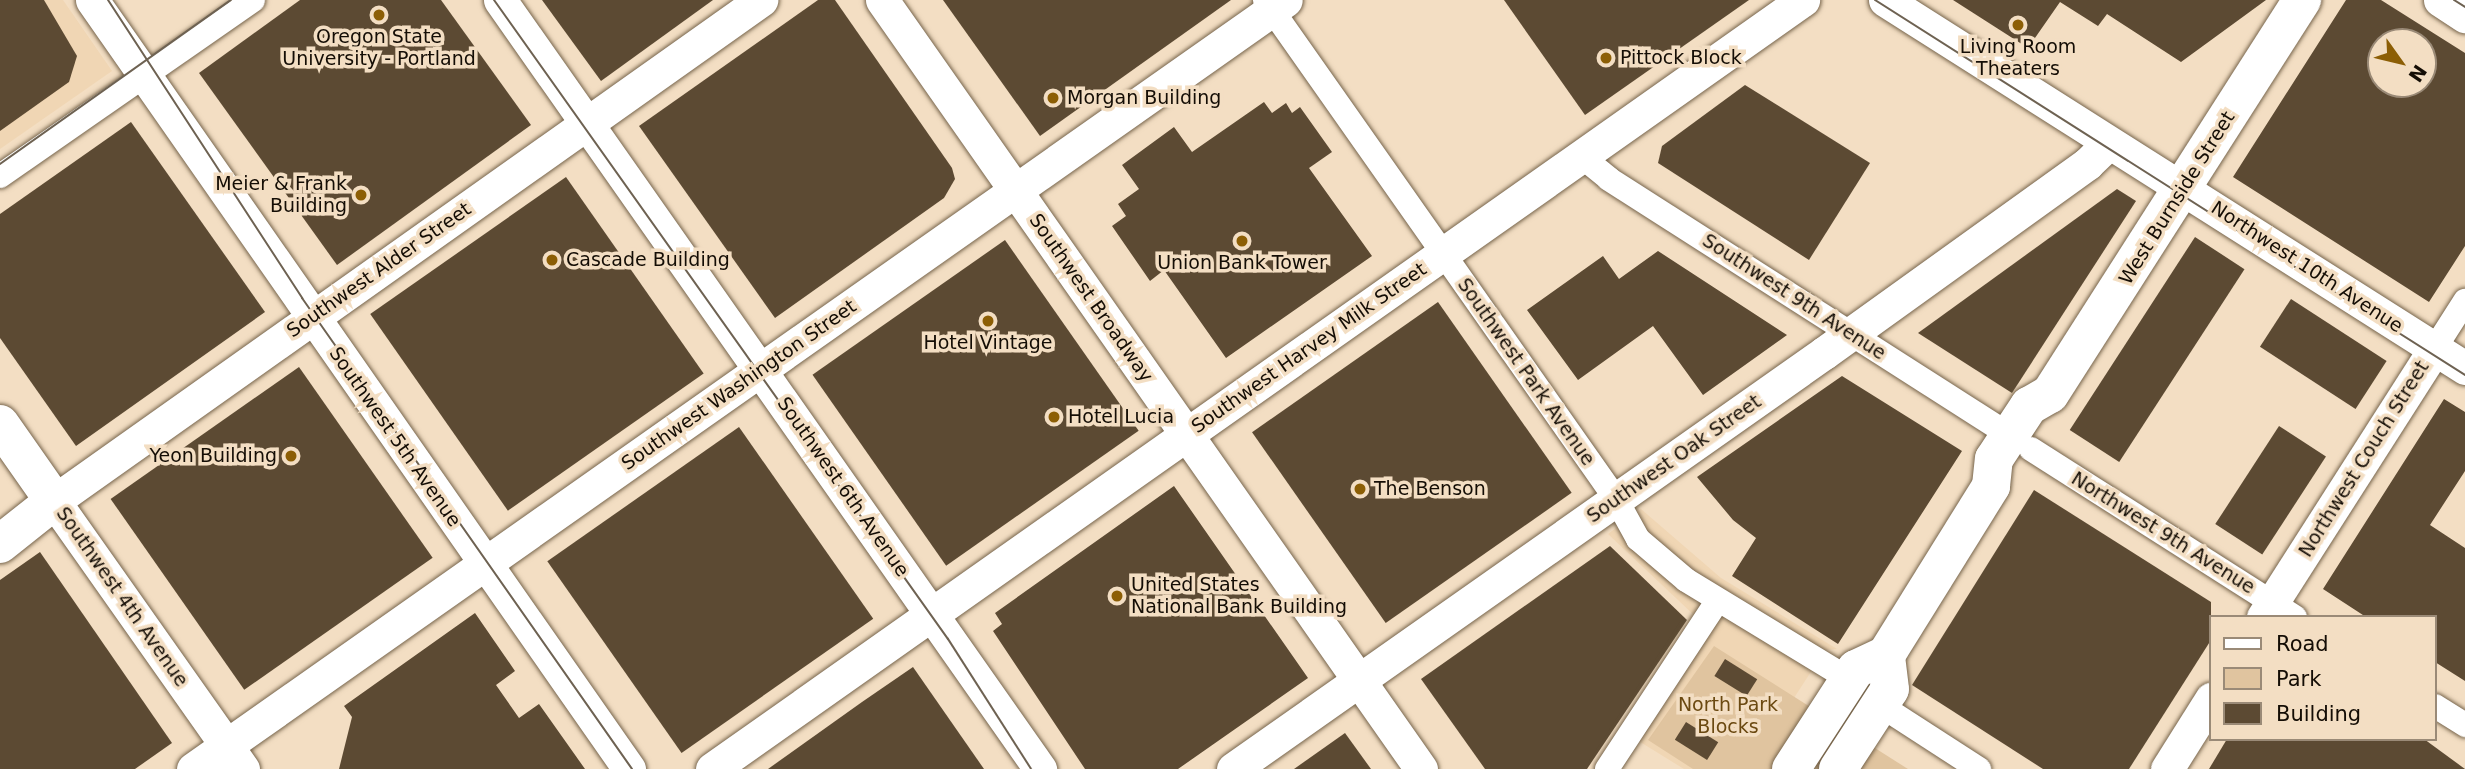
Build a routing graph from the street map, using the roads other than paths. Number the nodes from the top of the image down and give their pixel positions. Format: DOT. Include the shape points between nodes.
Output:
graph roads {
  1 [pos="92,0"];
  2 [pos="253,0"];
  3 [pos="500,0"];
  4 [pos="761,0"];
  5 [pos="882,0"];
  6 [pos="1803,0"];
  7 [pos="1885,0"];
  8 [pos="2302,0"];
  9 [pos="2440,0"];
  10 [pos="1274,3"];
  11 [pos="2465,16"];
  12 [pos="144,74"];
  13 [pos="588,123"];
  14 [pos="2109,143"];
  15 [pos="1581,156"];
  16 [pos="0,176"];
  17 [pos="2184,188"];
  18 [pos="1015,190"];
  19 [pos="1443,254"];
  20 [pos="2465,301"];
  21 [pos="312,317"];
  22 [pos="1849,333"];
  23 [pos="2435,348"];
  24 [pos="2465,368"];
  25 [pos="761,369"];
  26 [pos="0,425"];
  27 [pos="1187,435"];
  28 [pos="2021,442"];
  29 [pos="1616,499"];
  30 [pos="54,501"];
  31 [pos="0,544"];
  32 [pos="484,564"];
  33 [pos="1718,600"];
  34 [pos="2277,612"];
  35 [pos="932,614"];
  36 [pos="1886,654"];
  37 [pos="1849,679"];
  38 [pos="1359,680"];
  39 [pos="2210,701"];
  40 [pos="1880,705"];
  41 [pos="2437,707"];
  42 [pos="2465,725"];
  43 [pos="235,757"];
  44 [pos="1617,766"];
  45 [pos="193,769"];
  46 [pos="629,769"];
  47 [pos="712,769"];
  48 [pos="1040,769"];
  49 [pos="1233,769"];
  50 [pos="1421,769"];
  51 [pos="1791,769"];
  52 [pos="1839,769"];
  53 [pos="1979,769"];
  54 [pos="2166,769"];
  1 -- 12 [label="street, Southwest 5th Avenue"];
  2 -- 12 [label="street"];
  3 -- 13 [label="street, Southwest 6th Avenue"];
  4 -- 13 [label="street, Southwest Alder Street"];
  5 -- 18 [label="street, Southwest Broadway"];
  6 -- 15 [label="street, Southwest Harvey Milk Street"];
  7 -- 14 [label="street, Northwest 10th Avenue"];
  8 -- 17 [label="main road, West Burnside Street"];
  9 -- 11 [label="street"];
  10 -- 18 [label="street, Southwest Washington Street"];
  10 -- 19 [label="street, Southwest Park Avenue"];
  12 -- 16 [label="street"];
  12 -- 21 [label="street, Southwest 5th Avenue"];
  13 -- 21 [label="street, Southwest Alder Street"];
  13 -- 25 [label="street, Southwest 6th Avenue"];
  14 -- 17 [label="street, Northwest 10th Avenue"];
  14 -- 22 [label="street, Southwest Oak Street" via="2087,164"];
  15 -- 19 [label="street, Southwest Harvey Milk Street"];
  15 -- 22 [label="street, Southwest 9th Avenue" via="1609,179"];
  17 -- 23 [label="street, Northwest 10th Avenue"];
  17 -- 28 [label="main road, West Burnside Street" via="2050,394 2049,421"];
  18 -- 25 [label="street, Southwest Washington Street"];
  18 -- 27 [label="street, Southwest Broadway"];
  19 -- 27 [label="street, Southwest Harvey Milk Street"];
  19 -- 29 [label="street, Southwest Park Avenue"];
  20 -- 23 [label="street, Northwest Couch Street"];
  21 -- 30 [label="street, Southwest Alder Street"];
  21 -- 32 [label="street, Southwest 5th Avenue"];
  22 -- 28 [label="street, Southwest 9th Avenue"];
  22 -- 29 [label="street, Southwest Oak Street"];
  23 -- 24 [label="street, Northwest 10th Avenue"];
  23 -- 34 [label="street, Northwest Couch Street"];
  25 -- 32 [label="street, Southwest Washington Street"];
  25 -- 35 [label="street, Southwest 6th Avenue"];
  26 -- 30 [label="main road, Southwest 4th Avenue"];
  27 -- 35 [label="street, Southwest Harvey Milk Street"];
  27 -- 38 [label="street, Southwest Broadway"];
  28 -- 34 [label="street, Northwest 9th Avenue"];
  28 -- 36 [label="main road, West Burnside Street" via="2015,473 1992,486"];
  29 -- 33 [label="street, Southwest Park Avenue" via="1638,540"];
  29 -- 38 [label="street, Southwest Oak Street"];
  30 -- 31 [label="main road, Southwest Alder Street"];
  30 -- 43 [label="street, Southwest 4th Avenue"];
  32 -- 43 [label="street, Southwest Washington Street"];
  32 -- 46 [label="street, Southwest 5th Avenue"];
  33 -- 37 [label="street, Southwest Park Avenue"];
  33 -- 44 [label="street"];
  35 -- 47 [label="street, Southwest Harvey Milk Street"];
  35 -- 48 [label="street, Southwest 6th Avenue"];
  36 -- 37 [label="main road" via="1856,669"];
  36 -- 40 [label="main road" via="1890,689"];
  37 -- 51 [label="main road"];
  38 -- 49 [label="street, Southwest Oak Street"];
  38 -- 50 [label="street, Southwest Broadway"];
  39 -- 54 [label="street"];
  40 -- 52 [label="main road"];
  40 -- 53 [label="street"];
  41 -- 42 [label="street"];
  43 -- 45 [label="street, Southwest Washington Street"];
}
